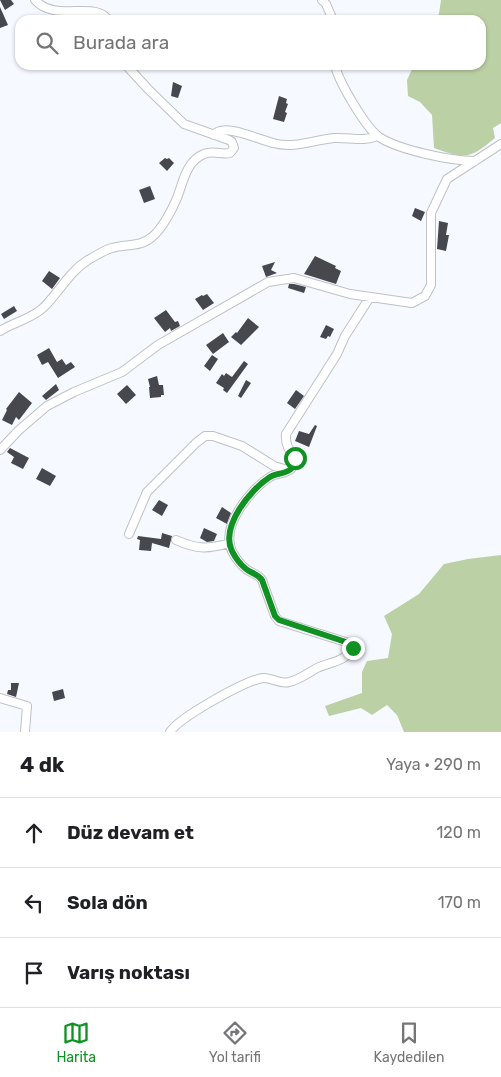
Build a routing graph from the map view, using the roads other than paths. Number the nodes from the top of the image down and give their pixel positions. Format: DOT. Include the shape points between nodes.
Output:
graph roads {
  1 [pos="35,0"];
  2 [pos="60,0"];
  3 [pos="322,0"];
  4 [pos="67,6"];
  5 [pos="106,15"];
  6 [pos="331,15"];
  7 [pos="131,70"];
  8 [pos="336,70"];
  9 [pos="214,135"];
  10 [pos="377,136"];
  11 [pos="501,144"];
  12 [pos="476,161"];
  13 [pos="370,297"];
  14 [pos="0,331"];
  15 [pos="0,450"];
  16 [pos="290,471"];
  17 [pos="129,534"];
  18 [pos="176,540"];
  19 [pos="230,543"];
  20 [pos="0,698"];
  21 [pos="25,732"];
  22 [pos="170,732"];
  1 -- 4 [label="street" via="50,9"];
  2 -- 4 [label="street"];
  3 -- 6 [label="street"];
  4 -- 5 [label="street" via="84,4 98,7"];
  7 -- 9 [label="street" via="184,124"];
  8 -- 10 [label="street" via="359,113"];
  9 -- 10 [label="street" via="219,130 228,129 291,146 336,138"];
  9 -- 14 [label="street" via="232,142 234,148 227,154 204,154 194,161 173,206 151,238 142,244 110,249 86,261 71,273 38,312"];
  10 -- 12 [label="street" via="395,145 442,158"];
  11 -- 12 [label="street"];
  12 -- 13 [label="street" via="447,179 431,213 431,285 425,296 412,303"];
  13 -- 15 [label="street" via="294,278 268,282 158,344 122,372 47,406"];
  13 -- 16 [label="street" via="286,434 288,449 295,458"];
  16 -- 17 [label="street" via="274,466 242,446 205,436 147,492"];
  16 -- 19 [label="street" via="272,476 254,489 235,518"];
  18 -- 19 [label="street" via="206,549"];
  19 -- 22 [label="street" via="238,560 262,580 279,620 352,644 353,648 338,662 287,683 265,678 249,682 198,709 178,722"];
  20 -- 21 [label="street" via="27,706"];
}
